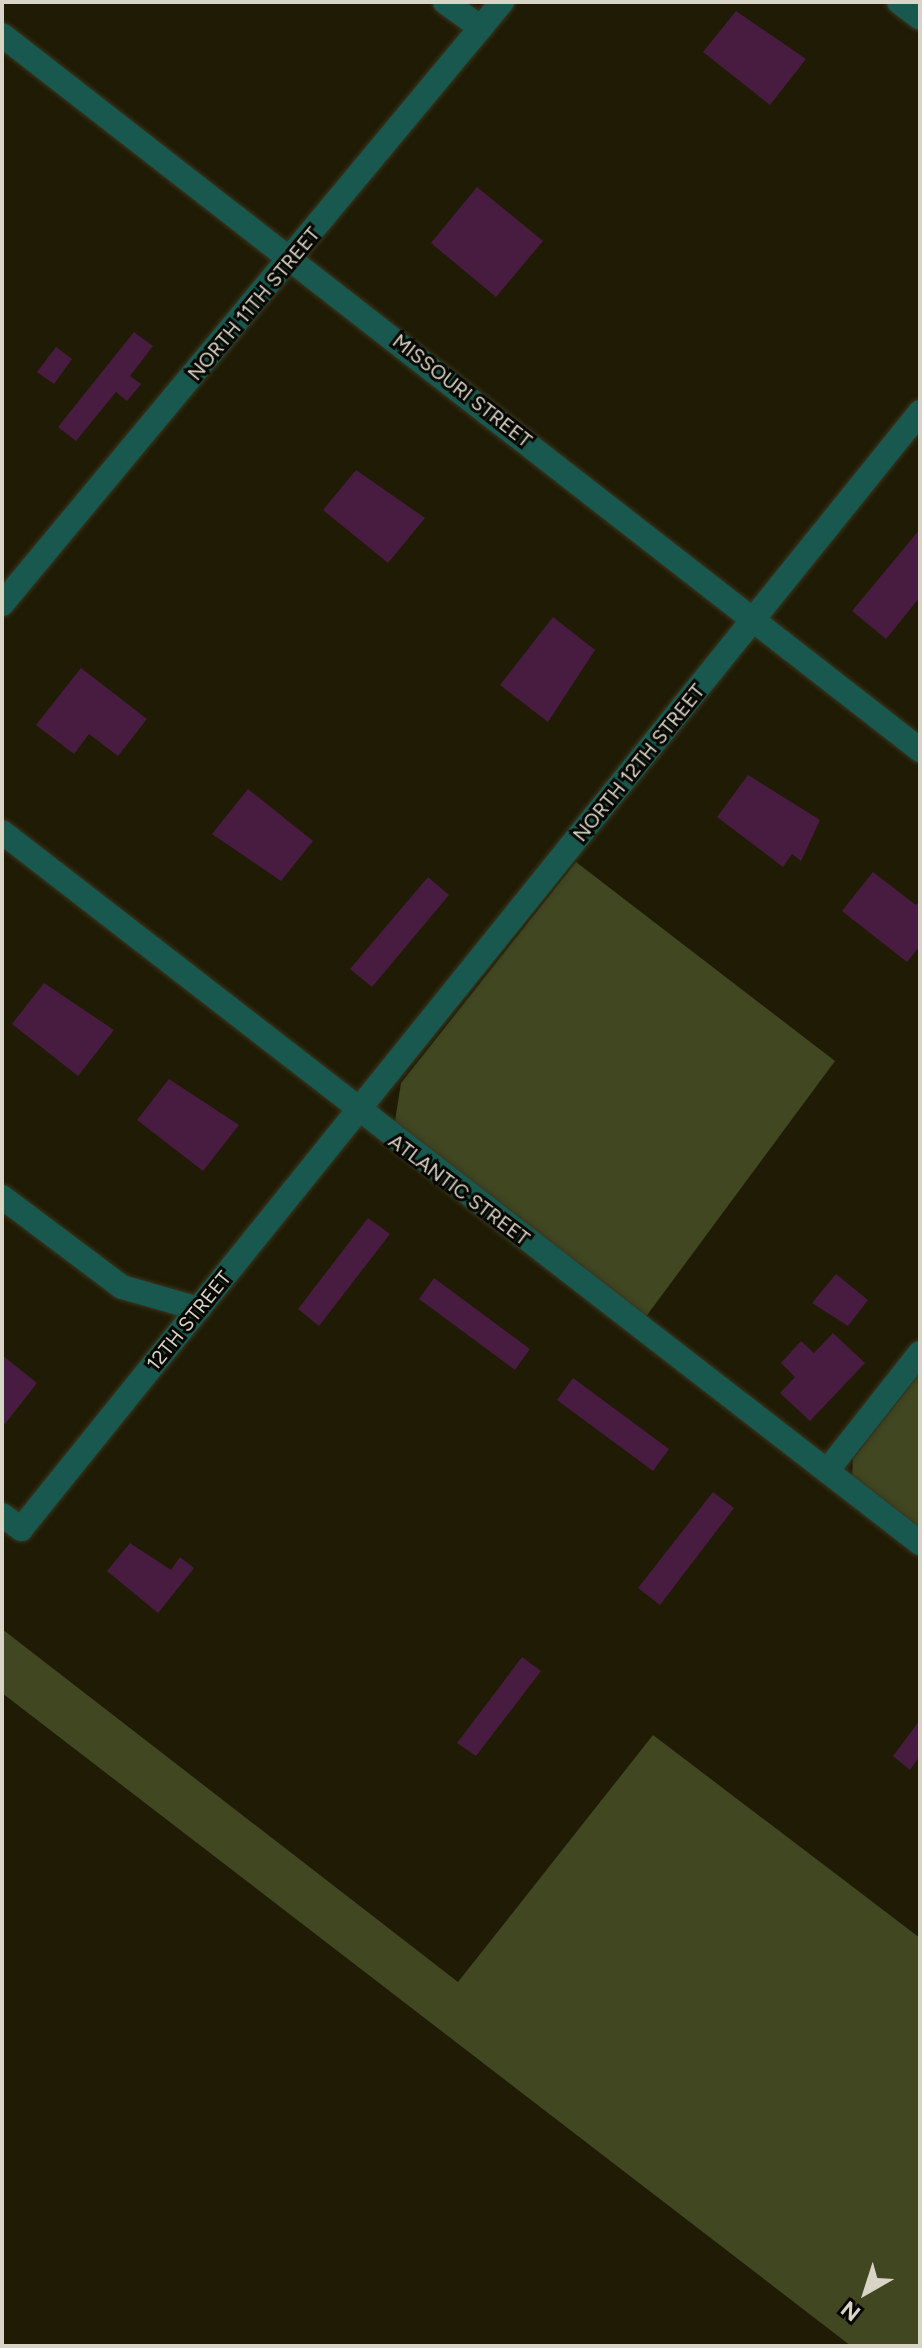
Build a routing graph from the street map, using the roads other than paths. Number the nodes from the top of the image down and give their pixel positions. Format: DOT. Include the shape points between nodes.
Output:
graph roads {
  1 [pos="445,2"];
  2 [pos="502,2"];
  3 [pos="899,2"];
  4 [pos="920,18"];
  5 [pos="481,28"];
  6 [pos="2,35"];
  7 [pos="292,259"];
  8 [pos="920,412"];
  9 [pos="2,604"];
  10 [pos="755,620"];
  11 [pos="920,750"];
  12 [pos="2,832"];
  13 [pos="356,1112"];
  14 [pos="2,1197"];
  15 [pos="199,1309"];
  16 [pos="920,1353"];
  17 [pos="827,1471"];
  18 [pos="11,1522"];
  19 [pos="920,1543"];
  1 -- 5 [label="street"];
  2 -- 5 [label="street, NORTH 11TH STREET"];
  3 -- 4 [label="street"];
  5 -- 7 [label="street, NORTH 11TH STREET"];
  6 -- 7 [label="street, MISSOURI STREET"];
  7 -- 9 [label="street, NORTH 11TH STREET"];
  7 -- 10 [label="street, MISSOURI STREET"];
  8 -- 10 [label="street, NORTH 12TH STREET"];
  10 -- 11 [label="street, MISSOURI STREET"];
  10 -- 13 [label="street, NORTH 12TH STREET"];
  12 -- 13 [label="street, ATLANTIC STREET"];
  13 -- 15 [label="street, 12TH STREET"];
  13 -- 17 [label="street, ATLANTIC STREET"];
  14 -- 15 [label="street" via="122,1287"];
  15 -- 18 [label="street, 12TH STREET"];
  16 -- 17 [label="street"];
  17 -- 19 [label="street, ATLANTIC STREET"];
}
